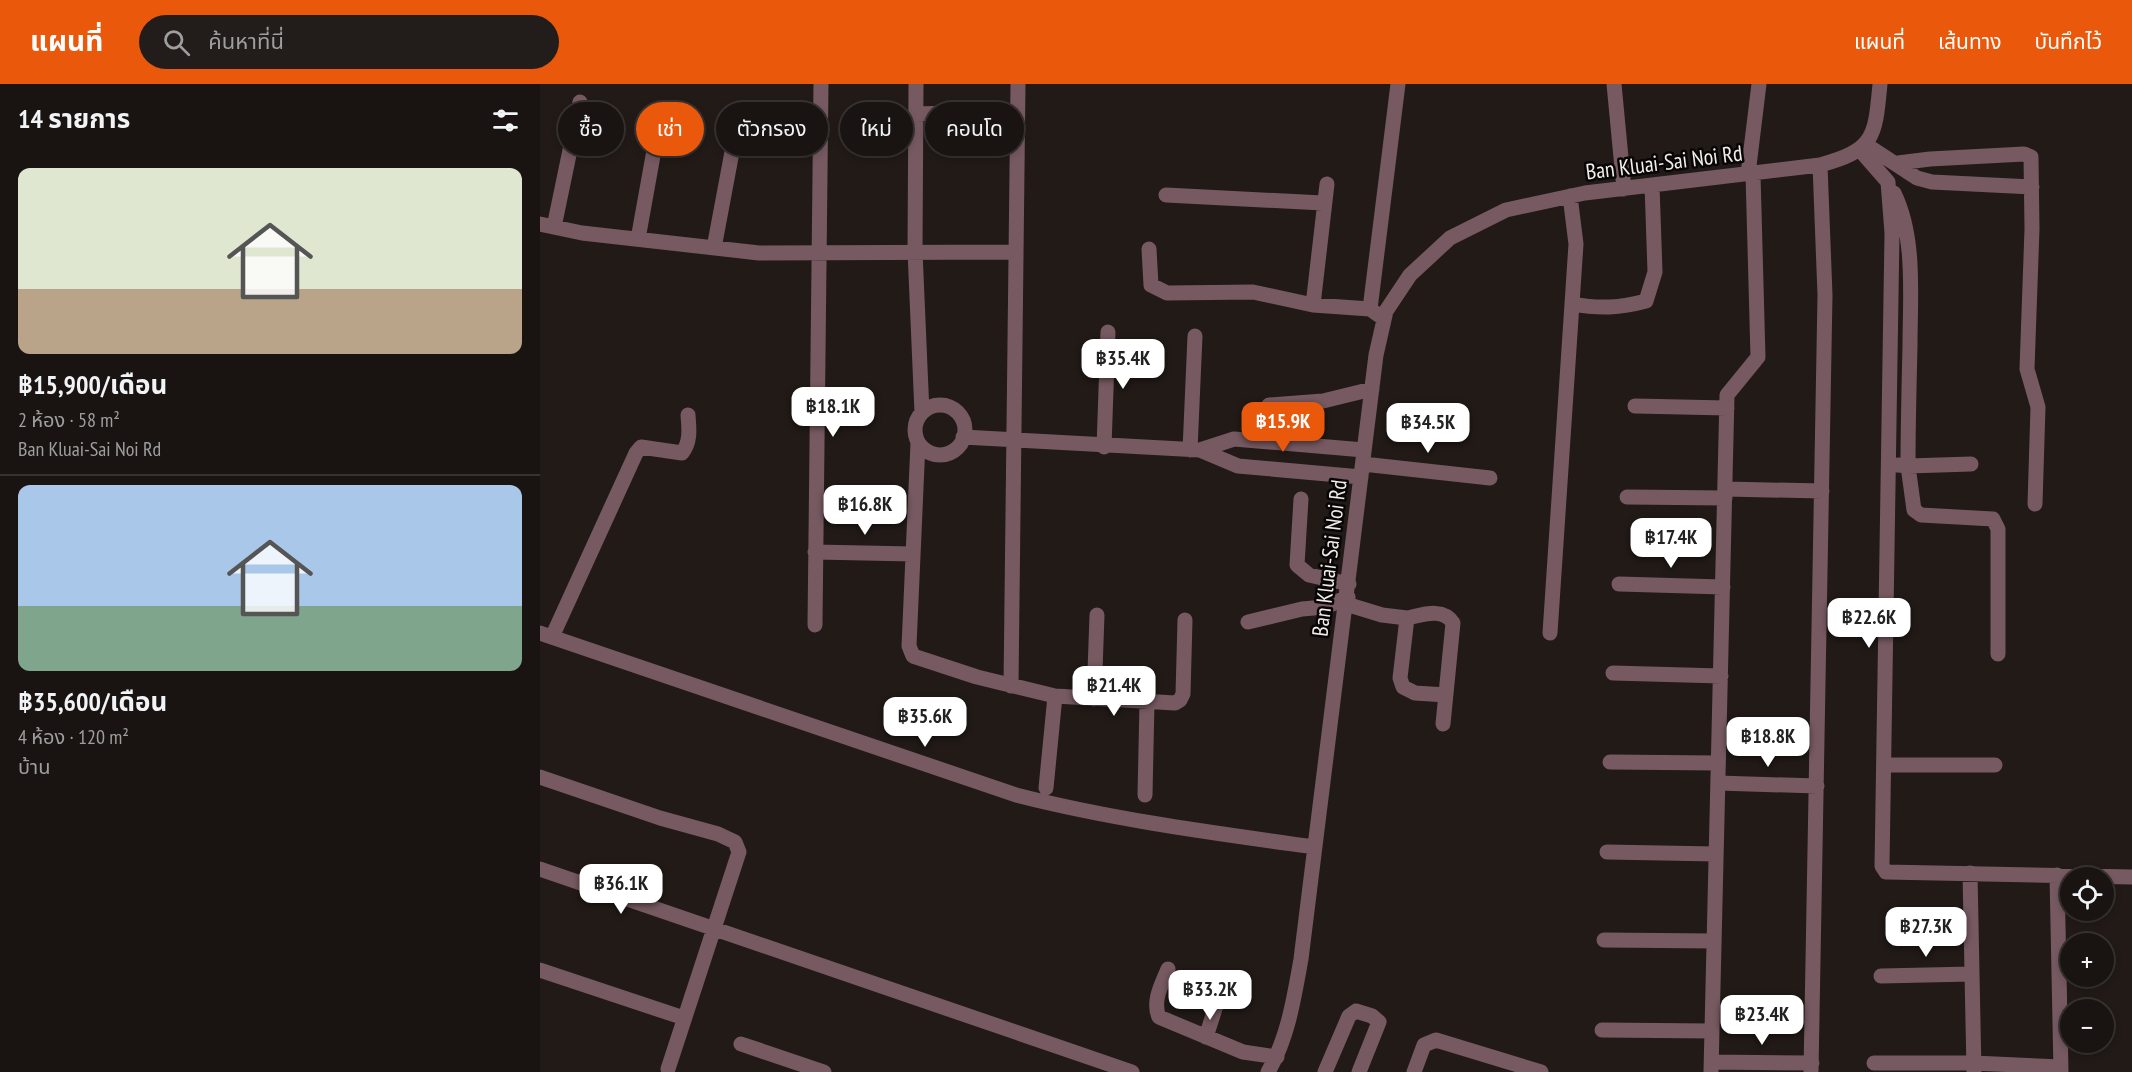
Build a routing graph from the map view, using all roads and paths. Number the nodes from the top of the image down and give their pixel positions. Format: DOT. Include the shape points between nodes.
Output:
graph roads {
  1 [pos="820,84"];
  2 [pos="916,84"];
  3 [pos="1018,84"];
  4 [pos="1398,84"];
  5 [pos="1614,84"];
  6 [pos="1759,84"];
  7 [pos="1880,84"];
  8 [pos="1017,102"];
  9 [pos="916,114"];
  10 [pos="925,114"];
  11 [pos="1863,147"];
  12 [pos="566,156"];
  13 [pos="653,156"];
  14 [pos="731,156"];
  15 [pos="1017,156"];
  16 [pos="1898,164"];
  17 [pos="1820,165"];
  18 [pos="1751,174"];
  19 [pos="1888,182"];
  20 [pos="1327,184"];
  21 [pos="1653,185"];
  22 [pos="2032,187"];
  23 [pos="1624,189"];
  24 [pos="1166,195"];
  25 [pos="1570,196"];
  26 [pos="1323,202"];
  27 [pos="547,226"];
  28 [pos="638,239"];
  29 [pos="714,248"];
  30 [pos="1149,249"];
  31 [pos="915,250"];
  32 [pos="817,252"];
  33 [pos="1016,252"];
  34 [pos="1573,304"];
  35 [pos="1313,305"];
  36 [pos="1370,309"];
  37 [pos="1384,319"];
  38 [pos="1108,332"];
  39 [pos="1195,336"];
  40 [pos="1372,389"];
  41 [pos="1269,405"];
  42 [pos="1635,406"];
  43 [pos="1727,408"];
  44 [pos="922,413"];
  45 [pos="688,415"];
  46 [pos="963,437"];
  47 [pos="1014,441"];
  48 [pos="918,443"];
  49 [pos="1104,447"];
  50 [pos="1195,450"];
  51 [pos="1363,464"];
  52 [pos="1971,464"];
  53 [pos="1889,465"];
  54 [pos="1908,466"];
  55 [pos="1490,478"];
  56 [pos="1822,491"];
  57 [pos="1725,494"];
  58 [pos="1627,496"];
  59 [pos="1301,498"];
  60 [pos="2035,504"];
  61 [pos="815,552"];
  62 [pos="913,554"];
  63 [pos="1619,584"];
  64 [pos="1723,586"];
  65 [pos="1348,595"];
  66 [pos="1097,615"];
  67 [pos="1407,618"];
  68 [pos="1185,620"];
  69 [pos="1248,622"];
  70 [pos="815,625"];
  71 [pos="1550,633"];
  72 [pos="546,635"];
  73 [pos="1998,654"];
  74 [pos="1613,673"];
  75 [pos="1721,676"];
  76 [pos="1011,686"];
  77 [pos="1446,695"];
  78 [pos="1055,696"];
  79 [pos="1094,699"];
  80 [pos="1147,702"];
  81 [pos="1443,724"];
  82 [pos="1610,762"];
  83 [pos="1719,763"];
  84 [pos="1884,765"];
  85 [pos="1995,765"];
  86 [pos="540,777"];
  87 [pos="1718,783"];
  88 [pos="1816,786"];
  89 [pos="1046,788"];
  90 [pos="1145,795"];
  91 [pos="1314,847"];
  92 [pos="1607,852"];
  93 [pos="1716,854"];
  94 [pos="540,869"];
  95 [pos="1970,873"];
  96 [pos="2057,875"];
  97 [pos="2132,877"];
  98 [pos="713,928"];
  99 [pos="1605,940"];
  100 [pos="1714,940"];
  101 [pos="1168,969"];
  102 [pos="540,970"];
  103 [pos="1972,974"];
  104 [pos="1881,976"];
  105 [pos="1221,990"];
  106 [pos="684,1018"];
  107 [pos="1602,1030"];
  108 [pos="1712,1031"];
  109 [pos="1206,1037"];
  110 [pos="741,1044"];
  111 [pos="1277,1057"];
  112 [pos="1874,1064"];
  113 [pos="1711,1067"];
  114 [pos="1811,1067"];
  115 [pos="668,1068"];
  116 [pos="1973,1068"];
  117 [pos="2061,1070"];
  118 [pos="824,1072"];
  119 [pos="1132,1072"];
  120 [pos="1268,1072"];
  121 [pos="1325,1072"];
  122 [pos="1359,1072"];
  123 [pos="1414,1072"];
  124 [pos="1540,1072"];
  1 -- 32 [label="street"];
  2 -- 9 [label="street"];
  3 -- 8 [label="street"];
  4 -- 36 [label="street"];
  5 -- 23 [label="street"];
  6 -- 18 [label="street"];
  7 -- 11 [label="street" via="1875,126"];
  9 -- 10 [label="street"];
  9 -- 31 [label="street"];
  11 -- 16 [label="street"];
  11 -- 17 [label="street, Ban Kluai-Sai Noi Rd"];
  11 -- 19 [label="street"];
  12 -- 27 [label="street"];
  13 -- 28 [label="street"];
  14 -- 29 [label="street"];
  15 -- 33 [label="street"];
  16 -- 22 [label="street" via="1917,178 1932,182"];
  16 -- 22 [label="street" via="2024,154 2031,157 2033,164"];
  17 -- 18 [label="street, Ban Kluai-Sai Noi Rd"];
  17 -- 56 [label="street" via="1826,296"];
  18 -- 21 [label="street, Ban Kluai-Sai Noi Rd"];
  18 -- 43 [label="street" via="1758,357 1727,395"];
  19 -- 53 [label="street" via="1892,233"];
  19 -- 54 [label="street" via="1899,204 1908,251"];
  20 -- 26 [label="street"];
  21 -- 23 [label="street, Ban Kluai-Sai Noi Rd"];
  21 -- 34 [label="street" via="1655,272 1646,301 1605,308"];
  22 -- 60 [label="street" via="2027,369 2038,407"];
  23 -- 25 [label="street, Ban Kluai-Sai Noi Rd"];
  24 -- 26 [label="street"];
  25 -- 34 [label="street" via="1576,244"];
  25 -- 37 [label="street, Ban Kluai-Sai Noi Rd" via="1506,210 1450,238 1410,275"];
  26 -- 35 [label="street"];
  27 -- 28 [label="street"];
  28 -- 29 [label="street"];
  29 -- 32 [label="street" via="759,253"];
  30 -- 35 [label="street" via="1150,285 1157,290 1253,292"];
  31 -- 32 [label="street"];
  31 -- 33 [label="street"];
  31 -- 44 [label="street"];
  32 -- 61 [label="street"];
  33 -- 47 [label="street"];
  34 -- 71 [label="street"];
  35 -- 36 [label="street"];
  36 -- 37 [label="street"];
  37 -- 40 [label="street, Ban Kluai-Sai Noi Rd"];
  38 -- 49 [label="street"];
  39 -- 50 [label="street"];
  40 -- 41 [label="street" via="1323,401"];
  40 -- 51 [label="street, Ban Kluai-Sai Noi Rd"];
  42 -- 43 [label="street"];
  43 -- 57 [label="street"];
  44 -- 46 [label="street" via="939,404 952,407 962,416"];
  44 -- 48 [label="street" via="915,431"];
  45 -- 72 [label="street" via="687,447 682,453 641,447 636,453"];
  46 -- 47 [label="street"];
  46 -- 48 [label="street" via="953,452 941,455 928,452"];
  47 -- 49 [label="street"];
  47 -- 76 [label="street"];
  48 -- 62 [label="street"];
  49 -- 50 [label="street"];
  50 -- 51 [label="street" via="1238,466"];
  50 -- 51 [label="street" via="1234,439"];
  51 -- 55 [label="street"];
  51 -- 65 [label="street, Ban Kluai-Sai Noi Rd"];
  52 -- 54 [label="street"];
  53 -- 54 [label="street"];
  53 -- 84 [label="street"];
  54 -- 73 [label="street" via="1914,510 1922,515 1993,519 1998,529"];
  56 -- 57 [label="street"];
  56 -- 88 [label="street"];
  57 -- 58 [label="street"];
  57 -- 64 [label="street"];
  59 -- 65 [label="street" via="1298,565"];
  61 -- 62 [label="street"];
  61 -- 70 [label="street"];
  62 -- 76 [label="street" via="909,646 913,656"];
  63 -- 64 [label="street"];
  64 -- 75 [label="street"];
  65 -- 67 [label="street" via="1382,615"];
  65 -- 69 [label="street" via="1325,607"];
  65 -- 91 [label="street, Ban Kluai-Sai Noi Rd"];
  66 -- 79 [label="street"];
  67 -- 77 [label="street" via="1400,678 1403,687 1415,693"];
  67 -- 77 [label="street" via="1438,614 1453,623"];
  68 -- 80 [label="street" via="1182,698 1174,703"];
  72 -- 91 [label="street" via="1016,795 1143,821"];
  74 -- 75 [label="street"];
  75 -- 83 [label="street"];
  76 -- 78 [label="street"];
  77 -- 81 [label="street"];
  78 -- 79 [label="street"];
  78 -- 89 [label="street"];
  79 -- 80 [label="street"];
  80 -- 90 [label="street"];
  82 -- 83 [label="street"];
  83 -- 87 [label="street"];
  84 -- 85 [label="street"];
  84 -- 95 [label="street" via="1883,870"];
  86 -- 98 [label="street" via="735,842 739,852"];
  87 -- 88 [label="street"];
  87 -- 93 [label="street"];
  88 -- 114 [label="street"];
  91 -- 111 [label="street, Ban Kluai-Sai Noi Rd" via="1294,998"];
  92 -- 93 [label="street"];
  93 -- 100 [label="street"];
  94 -- 98 [label="street"];
  95 -- 96 [label="street"];
  95 -- 103 [label="street"];
  96 -- 97 [label="street"];
  96 -- 117 [label="street"];
  98 -- 106 [label="street"];
  98 -- 119 [label="street"];
  99 -- 100 [label="street"];
  100 -- 108 [label="street"];
  101 -- 109 [label="street" via="1156,1001 1160,1017"];
  102 -- 106 [label="street"];
  103 -- 104 [label="street"];
  103 -- 116 [label="street"];
  105 -- 109 [label="street"];
  106 -- 115 [label="street"];
  107 -- 108 [label="street"];
  108 -- 113 [label="street"];
  109 -- 111 [label="street" via="1243,1052"];
  110 -- 118 [label="street"];
  111 -- 120 [label="street, Ban Kluai-Sai Noi Rd"];
  112 -- 116 [label="street"];
  113 -- 114 [label="street"];
  116 -- 117 [label="street"];
  121 -- 122 [label="street" via="1349,1016 1356,1011 1379,1022"];
  123 -- 124 [label="street" via="1424,1045 1436,1040"];
}
